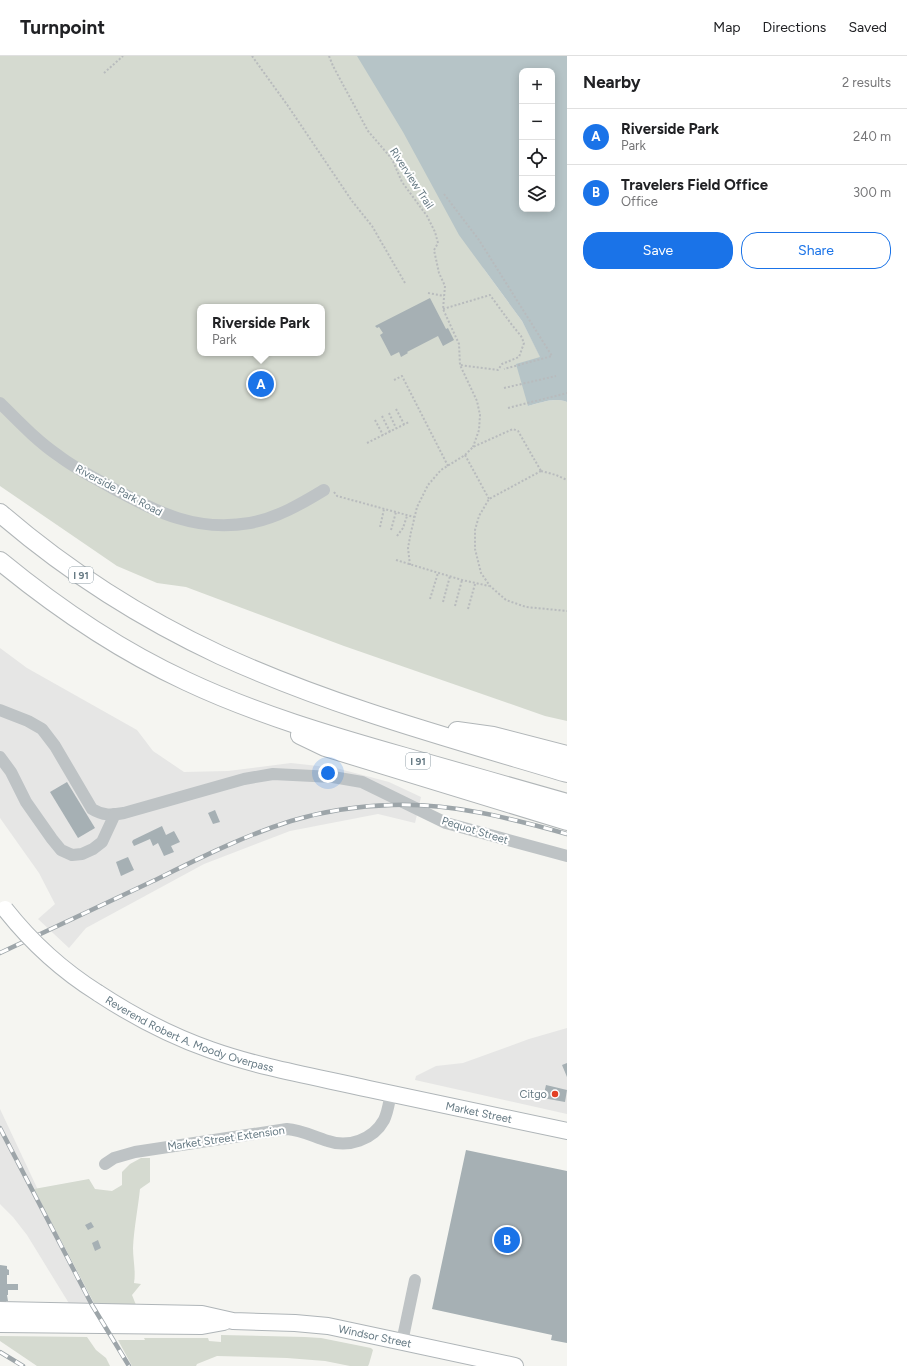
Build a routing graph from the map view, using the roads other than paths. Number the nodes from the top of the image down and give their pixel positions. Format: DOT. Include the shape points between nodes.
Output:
graph roads {
  1 [pos="0,403"];
  2 [pos="329,490"];
  3 [pos="0,513"];
  4 [pos="0,562"];
  5 [pos="0,710"];
  6 [pos="270,715"];
  7 [pos="420,730"];
  8 [pos="567,755"];
  9 [pos="0,757"];
  10 [pos="567,773"];
  11 [pos="567,803"];
  12 [pos="115,814"];
  13 [pos="567,821"];
  14 [pos="567,856"];
  15 [pos="2,906"];
  16 [pos="391,1093"];
  17 [pos="567,1131"];
  18 [pos="105,1164"];
  19 [pos="415,1280"];
  20 [pos="0,1310"];
  21 [pos="44,1318"];
  22 [pos="0,1324"];
  23 [pos="402,1342"];
  24 [pos="515,1366"];
  1 -- 2 [label="street, Riverside Park Road" via="29,432 74,466 142,504 184,521 222,525 258,521"];
  3 -- 7 [label="highway, I 91" via="83,577 186,638 300,688"];
  4 -- 6 [label="highway, I 91" via="60,607 142,658 193,684"];
  5 -- 12 [label="street" via="28,720 42,729 51,739 92,809 99,814"];
  6 -- 11 [label="highway, I 91" via="350,741"];
  6 -- 13 [label="highway" via="302,736 325,747"];
  7 -- 8 [label="highway" via="487,735"];
  7 -- 10 [label="highway, I 91"];
  9 -- 12 [label="street" via="11,772 26,802 61,850 72,855 93,849 102,842"];
  12 -- 14 [label="street, Pequot Street" via="244,779 273,774 333,777 362,782 446,823"];
  15 -- 16 [label="main road, Reverend Robert A. Moody Overpass, bridge" via="35,943 82,983 158,1028 214,1051 283,1070"];
  16 -- 17 [label="main road, Market Street"];
  16 -- 18 [label="street, Market Street Extension" via="381,1125 354,1143 338,1144 302,1131 286,1129 135,1152 114,1158"];
  19 -- 23 [label="street"];
  20 -- 21 [label="main road, Windsor Street"];
  21 -- 22 [label="main road, Windsor Street"];
  21 -- 23 [label="main road, Windsor Street" via="202,1326 233,1321 314,1324"];
  23 -- 24 [label="main road, Windsor Street"];
}
